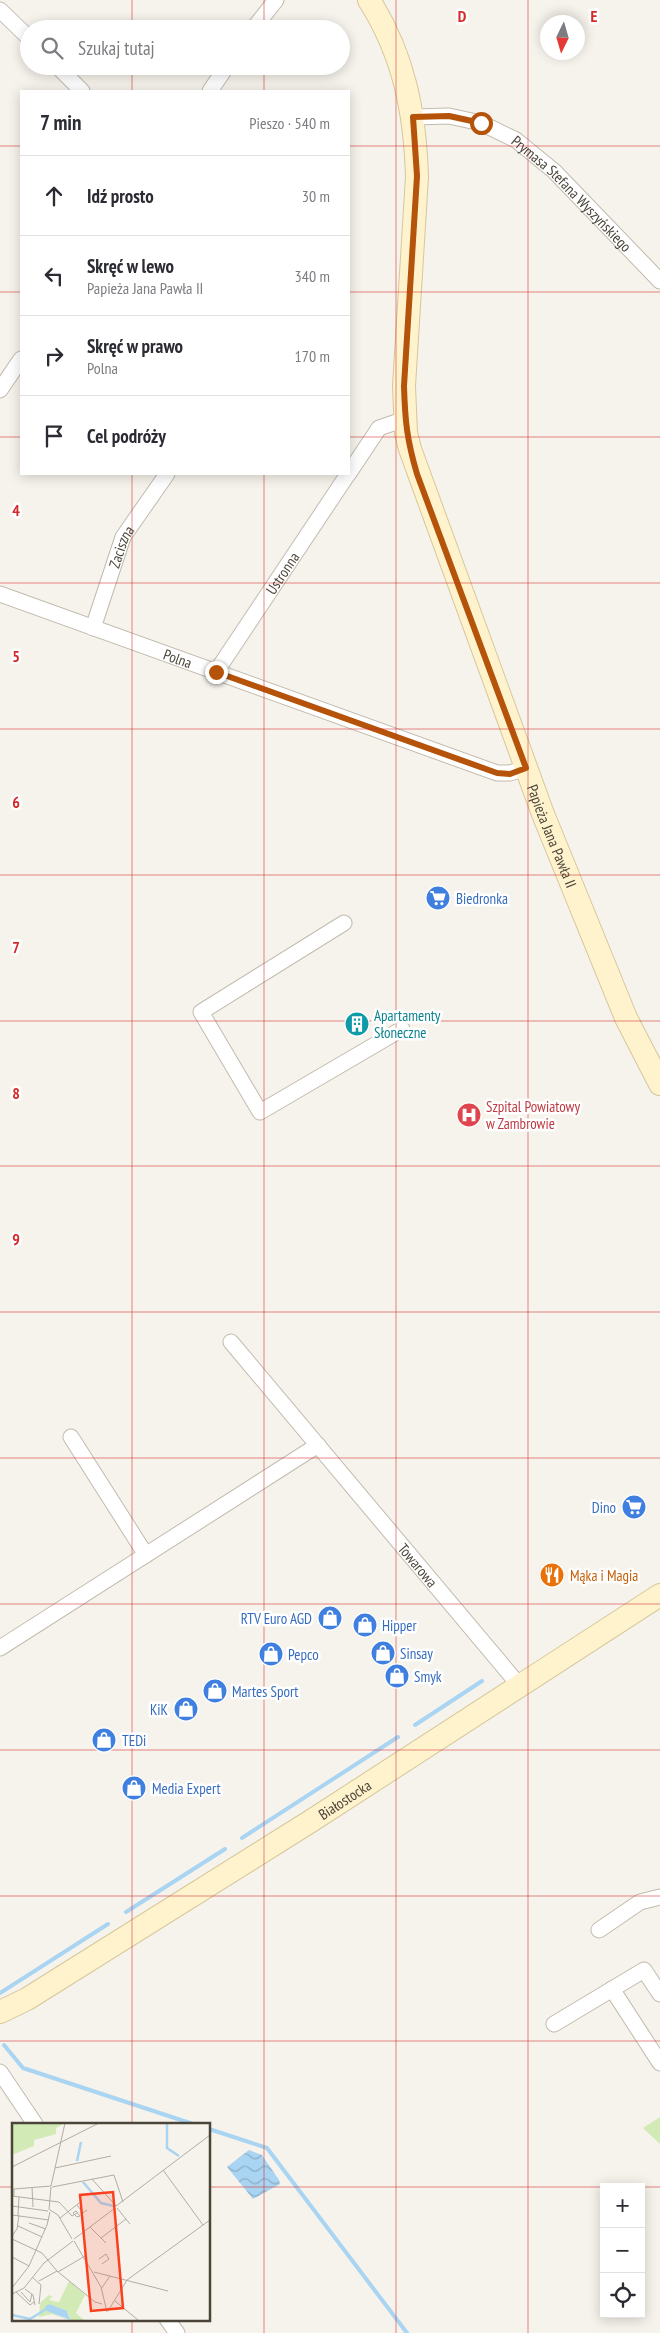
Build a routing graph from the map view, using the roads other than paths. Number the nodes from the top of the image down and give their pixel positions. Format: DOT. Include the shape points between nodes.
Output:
graph roads {
  1 [pos="369,0"];
  2 [pos="270,4"];
  3 [pos="0,10"];
  4 [pos="259,20"];
  5 [pos="20,29"];
  6 [pos="66,75"];
  7 [pos="221,75"];
  8 [pos="81,90"];
  9 [pos="211,90"];
  10 [pos="413,117"];
  11 [pos="660,281"];
  12 [pos="20,360"];
  13 [pos="0,390"];
  14 [pos="405,418"];
  15 [pos="350,470"];
  16 [pos="166,475"];
  17 [pos="347,475"];
  18 [pos="0,594"];
  19 [pos="93,628"];
  20 [pos="216,672"];
  21 [pos="526,768"];
  22 [pos="344,923"];
  23 [pos="402,1028"];
  24 [pos="660,1084"];
  25 [pos="231,1342"];
  26 [pos="71,1438"];
  27 [pos="318,1445"];
  28 [pos="146,1555"];
  29 [pos="660,1595"];
  30 [pos="0,1648"];
  31 [pos="519,1685"];
  32 [pos="660,1896"];
  33 [pos="598,1930"];
  34 [pos="612,1989"];
  35 [pos="660,1994"];
  36 [pos="28,1999"];
  37 [pos="0,2012"];
  38 [pos="554,2024"];
  39 [pos="0,2028"];
  40 [pos="660,2064"];
  41 [pos="0,2072"];
  42 [pos="34,2123"];
  43 [pos="168,2320"];
  44 [pos="177,2333"];
  1 -- 10 [label="street, Papieża Jana Pawła II" via="394,46"];
  2 -- 4 [label="street"];
  3 -- 5 [label="street"];
  6 -- 8 [label="street"];
  7 -- 9 [label="street"];
  10 -- 11 [label="street, Prymasa Stefana Wyszyńskiego" via="449,116 481,123 516,140 554,171"];
  10 -- 14 [label="street, Papieża Jana Pawła II" via="417,176 404,386"];
  12 -- 13 [label="street"];
  14 -- 15 [label="street, Ustronna" via="379,428"];
  14 -- 21 [label="street, Papieża Jana Pawła II" via="417,474"];
  16 -- 19 [label="street, Zaciszna" via="124,537"];
  17 -- 20 [label="street, Ustronna"];
  18 -- 19 [label="street, Polna"];
  19 -- 20 [label="street, Polna"];
  20 -- 21 [label="street, Polna" via="497,773 510,774"];
  21 -- 24 [label="street, Papieża Jana Pawła II" via="607,975 640,1049"];
  22 -- 23 [label="street" via="201,1012 260,1112"];
  25 -- 27 [label="street, Towarowa"];
  26 -- 28 [label="street"];
  27 -- 28 [label="street"];
  27 -- 31 [label="street, Towarowa"];
  28 -- 30 [label="street"];
  29 -- 31 [label="street, Białostocka"];
  31 -- 36 [label="street, Białostocka"];
  32 -- 33 [label="street" via="640,1902"];
  34 -- 35 [label="street" via="644,1970"];
  34 -- 38 [label="street"];
  34 -- 40 [label="street"];
  36 -- 37 [label="street, Białostocka"];
  36 -- 39 [label="street, Białostocka"];
  41 -- 42 [label="street"];
  43 -- 44 [label="street"];
}
